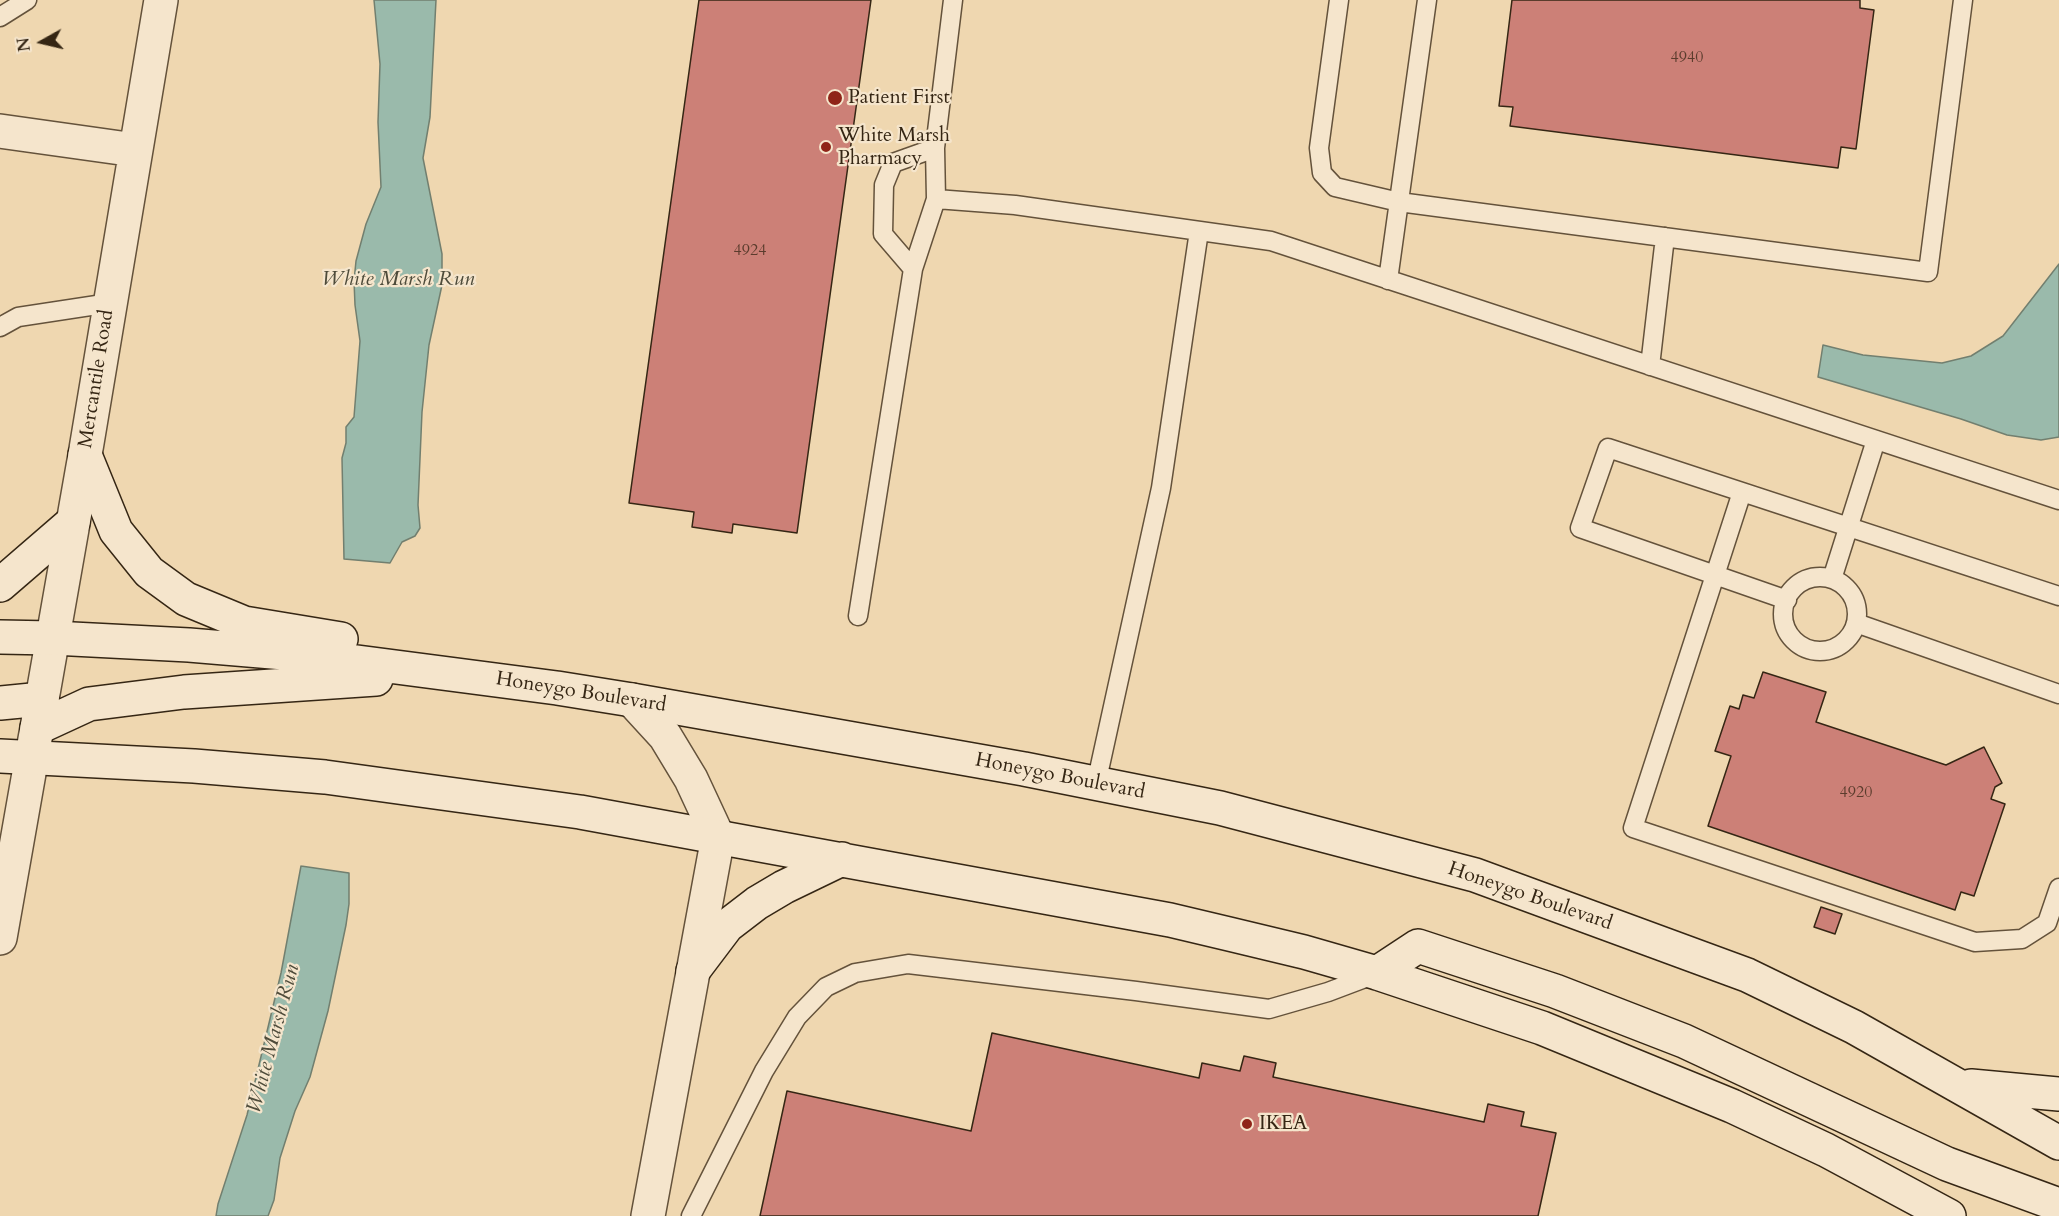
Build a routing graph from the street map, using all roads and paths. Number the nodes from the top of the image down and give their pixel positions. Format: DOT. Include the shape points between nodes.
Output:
graph roads {
  1 [pos="27,0"];
  2 [pos="161,0"];
  3 [pos="953,0"];
  4 [pos="1339,0"];
  5 [pos="1427,0"];
  6 [pos="1963,0"];
  7 [pos="0,17"];
  8 [pos="0,131"];
  9 [pos="935,148"];
  10 [pos="135,150"];
  11 [pos="936,199"];
  12 [pos="1399,202"];
  13 [pos="1199,231"];
  14 [pos="1665,237"];
  15 [pos="913,269"];
  16 [pos="1388,280"];
  17 [pos="110,303"];
  18 [pos="0,327"];
  19 [pos="1650,366"];
  20 [pos="1876,440"];
  21 [pos="85,455"];
  22 [pos="1742,492"];
  23 [pos="2059,500"];
  24 [pos="73,522"];
  25 [pos="1848,527"];
  26 [pos="1715,575"];
  27 [pos="1832,579"];
  28 [pos="0,585"];
  29 [pos="2059,596"];
  30 [pos="1787,600"];
  31 [pos="858,616"];
  32 [pos="1856,623"];
  33 [pos="0,637"];
  34 [pos="53,638"];
  35 [pos="450,674"];
  36 [pos="556,688"];
  37 [pos="2059,694"];
  38 [pos="632,700"];
  39 [pos="0,703"];
  40 [pos="28,735"];
  41 [pos="1096,784"];
  42 [pos="718,837"];
  43 [pos="842,859"];
  44 [pos="2059,888"];
  45 [pos="0,938"];
  46 [pos="693,971"];
  47 [pos="1377,973"];
  48 [pos="1957,1084"];
  49 [pos="2059,1094"];
  50 [pos="2059,1143"];
  51 [pos="2059,1204"];
  52 [pos="1941,1213"];
  53 [pos="648,1216"];
  54 [pos="691,1216"];
  1 -- 7 [label="lane"];
  2 -- 10 [label="main road, Mercantile Road"];
  3 -- 9 [label="lane"];
  4 -- 12 [label="lane" via="1319,148 1322,173 1335,187"];
  5 -- 12 [label="lane"];
  6 -- 14 [label="lane" via="1928,272"];
  8 -- 10 [label="main road"];
  9 -- 11 [label="lane"];
  9 -- 15 [label="lane" via="893,163 884,184 883,234"];
  10 -- 17 [label="main road, Mercantile Road"];
  11 -- 13 [label="lane" via="1014,205"];
  11 -- 15 [label="lane"];
  12 -- 14 [label="lane"];
  12 -- 16 [label="lane"];
  13 -- 16 [label="lane" via="1271,241"];
  13 -- 41 [label="lane" via="1161,488"];
  14 -- 19 [label="lane"];
  15 -- 31 [label="lane"];
  16 -- 19 [label="lane"];
  17 -- 18 [label="lane" via="18,317"];
  17 -- 21 [label="main road, Mercantile Road"];
  19 -- 20 [label="lane"];
  20 -- 23 [label="lane"];
  20 -- 25 [label="lane"];
  21 -- 24 [label="main road, Mercantile Road"];
  21 -- 36 [label="main road" via="116,531 149,572 186,599 244,623 378,645"];
  22 -- 25 [label="lane"];
  22 -- 26 [label="lane"];
  22 -- 26 [label="lane" via="1608,448 1580,528"];
  24 -- 28 [label="main road"];
  24 -- 34 [label="main road, Mercantile Road"];
  25 -- 27 [label="lane"];
  25 -- 29 [label="lane"];
  26 -- 30 [label="lane"];
  26 -- 44 [label="lane" via="1633,828 1975,942 2022,939 2047,923"];
  27 -- 30 [label="lane" via="1820,577 1800,583"];
  27 -- 32 [label="lane" via="1849,591 1857,612"];
  30 -- 32 [label="lane" via="1785,624 1798,644 1809,649 1833,649 1851,634"];
  32 -- 37 [label="lane"];
  33 -- 34 [label="main road, Honeygo Boulevard"];
  34 -- 35 [label="main road, Honeygo Boulevard" via="284,653"];
  34 -- 40 [label="main road, Mercantile Road"];
  35 -- 36 [label="main road, Honeygo Boulevard"];
  35 -- 40 [label="main road" via="184,692 89,704"];
  36 -- 38 [label="main road, Honeygo Boulevard"];
  38 -- 41 [label="main road, Honeygo Boulevard"];
  38 -- 42 [label="main road" via="670,745 691,778"];
  39 -- 40 [label="main road"];
  40 -- 42 [label="main road" via="194,766 336,778 580,812"];
  40 -- 45 [label="main road, Mercantile Road"];
  41 -- 48 [label="main road, Honeygo Boulevard" via="1220,808 1474,875 1747,975 1854,1027"];
  42 -- 43 [label="main road"];
  42 -- 46 [label="main road"];
  43 -- 46 [label="main road" via="750,908 727,926"];
  43 -- 47 [label="main road" via="1170,920"];
  46 -- 53 [label="main road"];
  47 -- 51 [label="main road" via="1418,946 1555,991 1684,1041 1947,1164"];
  47 -- 52 [label="main road" via="1542,1028 1721,1101 1826,1150"];
  47 -- 54 [label="lane" via="1269,1009 908,964 855,973 826,987 797,1017 764,1071"];
  48 -- 49 [label="main road"];
  48 -- 50 [label="main road, Honeygo Boulevard"];
}
